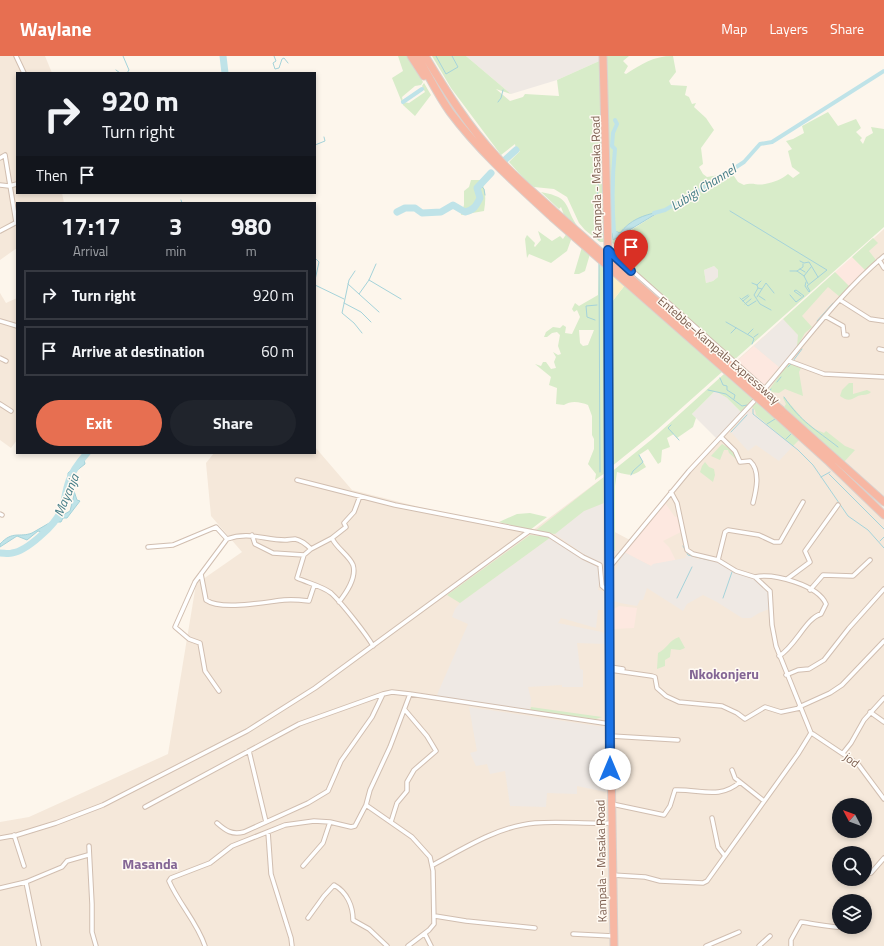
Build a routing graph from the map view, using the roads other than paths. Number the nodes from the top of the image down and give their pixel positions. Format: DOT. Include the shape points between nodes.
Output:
graph roads {
  1 [pos="16,56"];
  2 [pos="411,56"];
  3 [pos="417,56"];
  4 [pos="603,56"];
  5 [pos="426,57"];
  6 [pos="24,72"];
  7 [pos="449,110"];
  8 [pos="0,158"];
  9 [pos="16,184"];
  10 [pos="0,185"];
  11 [pos="9,186"];
  12 [pos="554,215"];
  13 [pos="16,222"];
  14 [pos="0,231"];
  15 [pos="608,250"];
  16 [pos="884,256"];
  17 [pos="879,260"];
  18 [pos="884,268"];
  19 [pos="840,300"];
  20 [pos="825,316"];
  21 [pos="0,321"];
  22 [pos="884,321"];
  23 [pos="16,326"];
  24 [pos="847,335"];
  25 [pos="879,349"];
  26 [pos="884,350"];
  27 [pos="0,358"];
  28 [pos="6,361"];
  29 [pos="789,361"];
  30 [pos="884,377"];
  31 [pos="765,389"];
  32 [pos="0,404"];
  33 [pos="11,412"];
  34 [pos="779,413"];
  35 [pos="721,437"];
  36 [pos="297,480"];
  37 [pos="671,492"];
  38 [pos="360,496"];
  39 [pos="802,502"];
  40 [pos="884,502"];
  41 [pos="753,503"];
  42 [pos="838,505"];
  43 [pos="884,515"];
  44 [pos="528,532"];
  45 [pos="252,535"];
  46 [pos="332,538"];
  47 [pos="227,539"];
  48 [pos="148,547"];
  49 [pos="310,549"];
  50 [pos="304,555"];
  51 [pos="718,560"];
  52 [pos="870,560"];
  53 [pos="608,568"];
  54 [pos="201,574"];
  55 [pos="755,577"];
  56 [pos="787,579"];
  57 [pos="314,586"];
  58 [pos="884,589"];
  59 [pos="810,590"];
  60 [pos="609,591"];
  61 [pos="339,602"];
  62 [pos="884,641"];
  63 [pos="373,646"];
  64 [pos="779,656"];
  65 [pos="610,669"];
  66 [pos="786,675"];
  67 [pos="219,691"];
  68 [pos="383,694"];
  69 [pos="410,694"];
  70 [pos="884,698"];
  71 [pos="681,700"];
  72 [pos="800,708"];
  73 [pos="404,710"];
  74 [pos="870,712"];
  75 [pos="884,722"];
  76 [pos="610,724"];
  77 [pos="810,734"];
  78 [pos="610,736"];
  79 [pos="678,740"];
  80 [pos="249,751"];
  81 [pos="843,753"];
  82 [pos="732,770"];
  83 [pos="740,782"];
  84 [pos="884,799"];
  85 [pos="764,802"];
  86 [pos="611,804"];
  87 [pos="366,805"];
  88 [pos="145,807"];
  89 [pos="712,818"];
  90 [pos="266,822"];
  91 [pos="330,822"];
  92 [pos="391,822"];
  93 [pos="217,823"];
  94 [pos="612,823"];
  95 [pos="268,832"];
  96 [pos="14,836"];
  97 [pos="0,838"];
  98 [pos="88,846"];
  99 [pos="88,855"];
  100 [pos="724,856"];
  101 [pos="884,858"];
  102 [pos="433,865"];
  103 [pos="24,866"];
  104 [pos="303,866"];
  105 [pos="872,872"];
  106 [pos="612,875"];
  107 [pos="26,882"];
  108 [pos="0,888"];
  109 [pos="435,916"];
  110 [pos="308,918"];
  111 [pos="832,926"];
  112 [pos="535,928"];
  113 [pos="739,932"];
  114 [pos="425,934"];
  115 [pos="573,934"];
  116 [pos="613,936"];
  117 [pos="770,936"];
  118 [pos="39,946"];
  119 [pos="96,946"];
  120 [pos="205,946"];
  121 [pos="292,946"];
  122 [pos="387,946"];
  123 [pos="408,946"];
  124 [pos="431,946"];
  125 [pos="614,946"];
  126 [pos="706,946"];
  127 [pos="759,946"];
  128 [pos="791,946"];
  1 -- 6 [label="street"];
  2 -- 7 [label="highway"];
  3 -- 7 [label="highway, Entebbe–Kampala Expressway"];
  4 -- 15 [label="highway, Kampala - Masaka Road"];
  5 -- 12 [label="highway, Entebbe–Kampala Expressway" via="455,105 495,156"];
  7 -- 12 [label="highway, Entebbe–Kampala Expressway" via="483,152"];
  8 -- 11 [label="street" via="5,155"];
  9 -- 11 [label="street"];
  10 -- 11 [label="street"];
  11 -- 13 [label="street"];
  12 -- 34 [label="highway, Entebbe–Kampala Expressway, bridge"];
  13 -- 14 [label="street"];
  15 -- 31 [label="street"];
  15 -- 53 [label="highway, Kampala - Masaka Road"];
  16 -- 17 [label="street"];
  17 -- 18 [label="street"];
  17 -- 19 [label="street"];
  19 -- 20 [label="street"];
  19 -- 22 [label="street" via="870,320"];
  20 -- 24 [label="street" via="843,326 844,335"];
  20 -- 29 [label="street"];
  21 -- 23 [label="street"];
  25 -- 26 [label="street"];
  27 -- 28 [label="street"];
  29 -- 30 [label="street" via="824,374"];
  29 -- 31 [label="street"];
  31 -- 35 [label="street"];
  32 -- 33 [label="street"];
  34 -- 40 [label="highway, Entebbe–Kampala Expressway"];
  34 -- 43 [label="highway, Entebbe–Kampala Expressway"];
  35 -- 37 [label="street"];
  35 -- 41 [label="street" via="732,447 740,462 752,463 757,474"];
  36 -- 38 [label="street"];
  37 -- 51 [label="street" via="687,550"];
  37 -- 53 [label="street"];
  38 -- 44 [label="street"];
  38 -- 46 [label="street" via="354,512 344,523 346,527"];
  39 -- 51 [label="street" via="780,542 760,535 728,530 725,532"];
  42 -- 56 [label="street" via="805,551 810,562"];
  44 -- 60 [label="street" via="553,536 600,565 602,586"];
  44 -- 63 [label="street"];
  45 -- 47 [label="street"];
  45 -- 49 [label="street" via="295,539"];
  45 -- 50 [label="street" via="254,544 273,553"];
  46 -- 49 [label="street"];
  46 -- 61 [label="street" via="352,564 353,572 350,588"];
  47 -- 48 [label="street" via="216,526 173,545"];
  47 -- 54 [label="street"];
  49 -- 50 [label="street"];
  50 -- 57 [label="street" via="297,578"];
  51 -- 55 [label="street" via="730,568"];
  52 -- 59 [label="street" via="853,576 823,575"];
  53 -- 60 [label="highway, Kampala - Masaka Road"];
  54 -- 57 [label="street" via="206,600 223,605 285,600 309,602"];
  54 -- 67 [label="street" via="195,582 176,627 189,639 200,643 204,671"];
  55 -- 56 [label="street" via="764,575"];
  55 -- 64 [label="street" via="770,591 773,637"];
  56 -- 59 [label="street"];
  57 -- 61 [label="street" via="330,593"];
  58 -- 66 [label="street" via="824,660"];
  59 -- 64 [label="street" via="825,601 822,613 812,620 789,649"];
  60 -- 65 [label="highway, Kampala - Masaka Road"];
  61 -- 63 [label="street"];
  62 -- 72 [label="street" via="842,685"];
  63 -- 96 [label="street" via="277,713 226,742 103,805"];
  64 -- 66 [label="street"];
  65 -- 71 [label="street" via="655,675 658,688 668,696"];
  65 -- 72 [label="street" via="652,676 657,688 666,696 691,704 722,706 745,719 765,707 781,712"];
  65 -- 76 [label="highway, Kampala - Masaka Road"];
  66 -- 72 [label="street"];
  68 -- 69 [label="street"];
  68 -- 80 [label="street" via="299,724"];
  68 -- 90 [label="street" via="372,717 341,761 328,791 308,804"];
  69 -- 73 [label="street"];
  69 -- 76 [label="street"];
  70 -- 74 [label="street"];
  72 -- 77 [label="street"];
  73 -- 87 [label="street"];
  73 -- 92 [label="street" via="427,736 436,751 414,770 407,791 397,803"];
  74 -- 75 [label="street"];
  74 -- 81 [label="street"];
  76 -- 78 [label="highway, Kampala - Masaka Road"];
  77 -- 81 [label="street, jod"];
  77 -- 85 [label="street"];
  78 -- 79 [label="street"];
  78 -- 86 [label="highway, Kampala - Masaka Road"];
  80 -- 88 [label="street"];
  80 -- 90 [label="street"];
  81 -- 84 [label="street, jod" via="862,768"];
  82 -- 83 [label="street"];
  83 -- 85 [label="street"];
  83 -- 86 [label="street" via="731,789 719,793 675,790 664,815"];
  85 -- 100 [label="street"];
  86 -- 94 [label="highway, Kampala - Masaka Road"];
  87 -- 91 [label="street" via="356,826"];
  87 -- 92 [label="street"];
  89 -- 100 [label="street" via="718,847"];
  90 -- 93 [label="street" via="236,834 227,832"];
  91 -- 95 [label="street" via="314,821 285,825"];
  91 -- 104 [label="street" via="323,843"];
  92 -- 102 [label="street" via="417,842 430,857"];
  94 -- 102 [label="street" via="533,823 515,826"];
  94 -- 106 [label="highway, Kampala - Masaka Road"];
  95 -- 120 [label="street" via="232,846 210,863 169,880 175,894 199,930"];
  95 -- 121 [label="street" via="271,874"];
  96 -- 97 [label="street"];
  96 -- 103 [label="street"];
  98 -- 99 [label="street"];
  99 -- 107 [label="street" via="66,861 62,867"];
  99 -- 119 [label="street" via="92,932"];
  100 -- 106 [label="street" via="703,883"];
  101 -- 105 [label="street"];
  102 -- 109 [label="street"];
  106 -- 116 [label="highway, Kampala - Masaka Road"];
  107 -- 108 [label="street"];
  107 -- 118 [label="street"];
  109 -- 112 [label="street"];
  109 -- 114 [label="street" via="432,928"];
  110 -- 122 [label="street" via="334,885 349,900 353,920 369,929"];
  111 -- 128 [label="street" via="801,922 791,940"];
  113 -- 126 [label="street"];
  114 -- 123 [label="street"];
  114 -- 124 [label="street"];
  115 -- 116 [label="street"];
  116 -- 125 [label="highway, Kampala - Masaka Road"];
  117 -- 127 [label="street"];
}
